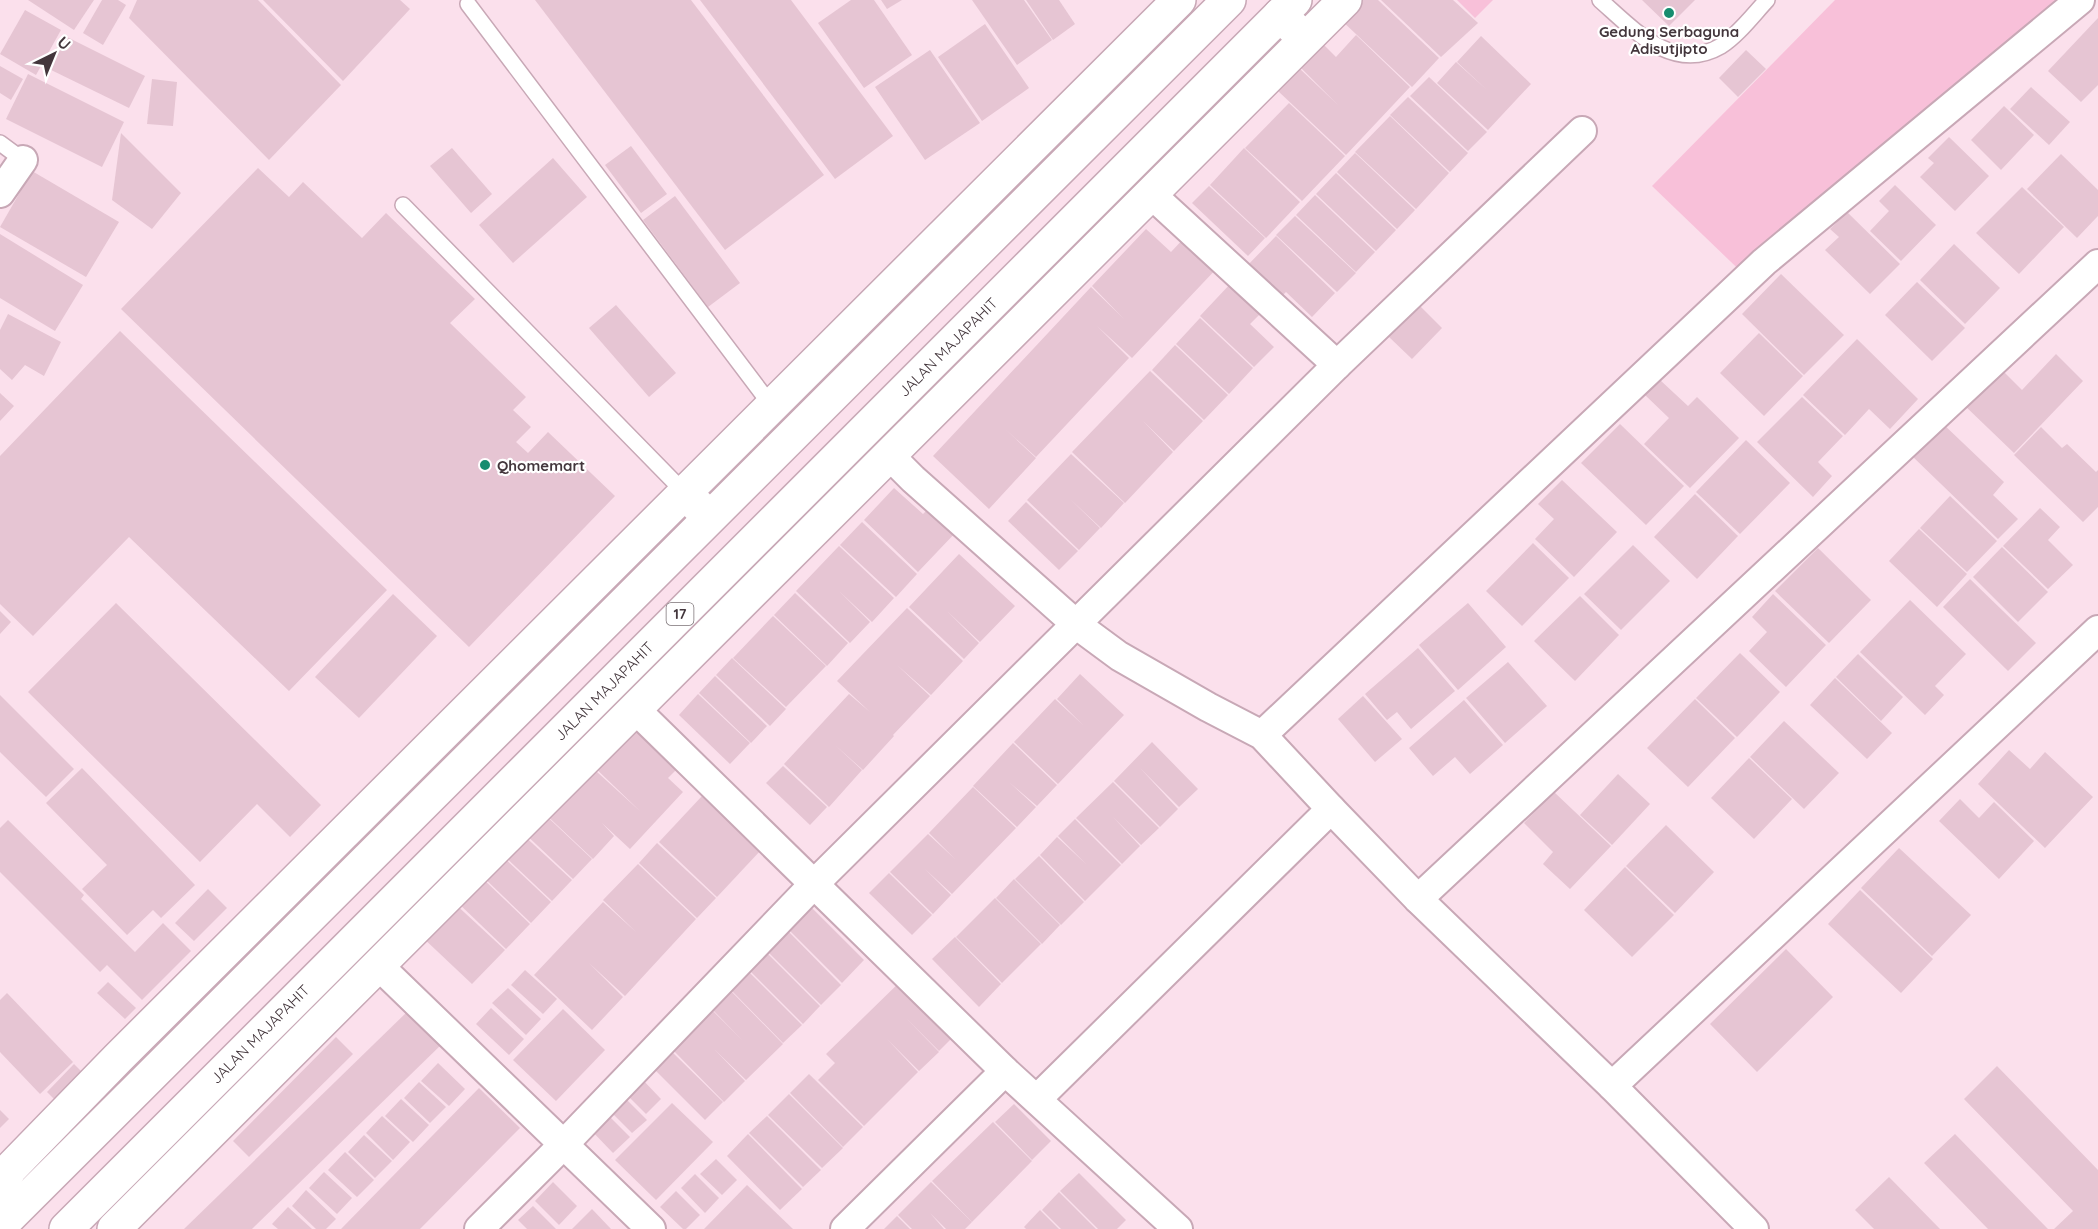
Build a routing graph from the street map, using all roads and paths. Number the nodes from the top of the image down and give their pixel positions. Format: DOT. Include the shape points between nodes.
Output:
graph roads {
  1 [pos="1179,0"];
  2 [pos="1229,0"];
  3 [pos="1345,0"];
  4 [pos="1600,0"];
  5 [pos="1767,0"];
  6 [pos="2080,0"];
  7 [pos="468,4"];
  8 [pos="1288,7"];
  9 [pos="1305,39"];
  10 [pos="1582,131"];
  11 [pos="0,143"];
  12 [pos="22,160"];
  13 [pos="0,193"];
  14 [pos="1152,195"];
  15 [pos="403,205"];
  16 [pos="2098,264"];
  17 [pos="1336,365"];
  18 [pos="771,405"];
  19 [pos="890,456"];
  20 [pos="684,492"];
  21 [pos="709,518"];
  22 [pos="1077,625"];
  23 [pos="2098,630"];
  24 [pos="634,709"];
  25 [pos="1262,735"];
  26 [pos="1331,809"];
  27 [pos="813,885"];
  28 [pos="1418,899"];
  29 [pos="378,965"];
  30 [pos="1005,1071"];
  31 [pos="1612,1086"];
  32 [pos="1037,1099"];
  33 [pos="564,1144"];
  34 [pos="0,1187"];
  35 [pos="0,1226"];
  36 [pos="66,1229"];
  37 [pos="114,1229"];
  38 [pos="479,1229"];
  39 [pos="651,1229"];
  40 [pos="845,1229"];
  41 [pos="1178,1229"];
  42 [pos="1754,1229"];
  1 -- 18 [label="main road"];
  2 -- 21 [label="main road"];
  3 -- 9 [label="main road"];
  4 -- 5 [label="lane" via="1655,45 1682,55 1695,55 1722,45"];
  6 -- 25 [label="street" via="1764,262"];
  7 -- 18 [label="lane"];
  8 -- 9 [label="main road"];
  8 -- 36 [label="main road, JALAN MAJAPAHIT / 17"];
  9 -- 14 [label="main road"];
  10 -- 17 [label="street"];
  11 -- 12 [label="lane"];
  12 -- 13 [label="street"];
  14 -- 17 [label="street"];
  14 -- 19 [label="main road"];
  15 -- 20 [label="lane"];
  16 -- 28 [label="street"];
  17 -- 22 [label="street"];
  18 -- 20 [label="main road"];
  19 -- 22 [label="street"];
  19 -- 24 [label="main road"];
  20 -- 21 [label="main road"];
  20 -- 34 [label="main road" via="118,1058 10,1169"];
  21 -- 35 [label="main road"];
  22 -- 25 [label="street" via="1119,656"];
  22 -- 27 [label="street"];
  23 -- 31 [label="street"];
  24 -- 27 [label="street"];
  24 -- 29 [label="main road"];
  25 -- 26 [label="street"];
  26 -- 28 [label="street"];
  26 -- 32 [label="street"];
  27 -- 30 [label="street"];
  27 -- 33 [label="street"];
  28 -- 31 [label="street"];
  29 -- 33 [label="street"];
  29 -- 37 [label="main road"];
  30 -- 32 [label="street"];
  30 -- 40 [label="street"];
  31 -- 42 [label="street"];
  32 -- 41 [label="street"];
  33 -- 38 [label="street"];
  33 -- 39 [label="street"];
}
